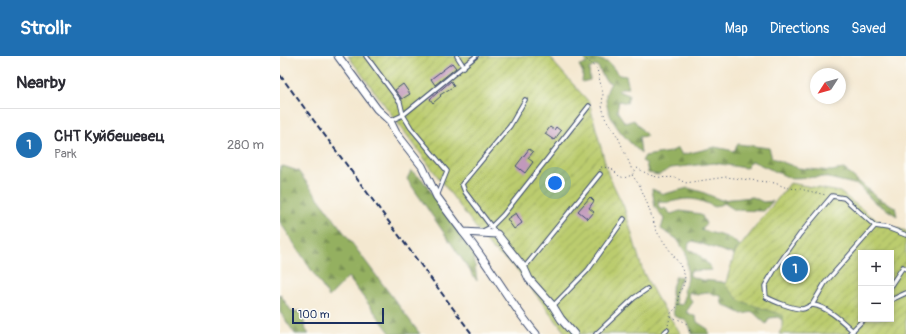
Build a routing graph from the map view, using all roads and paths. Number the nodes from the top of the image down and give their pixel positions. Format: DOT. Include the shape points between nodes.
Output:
graph roads {
  1 [pos="338,56"];
  2 [pos="366,56"];
  3 [pos="456,56"];
  4 [pos="476,56"];
  5 [pos="585,56"];
  6 [pos="464,67"];
  7 [pos="525,100"];
  8 [pos="589,106"];
  9 [pos="403,115"];
  10 [pos="390,121"];
  11 [pos="600,174"];
  12 [pos="632,175"];
  13 [pos="832,196"];
  14 [pos="437,197"];
  15 [pos="624,219"];
  16 [pos="876,226"];
  17 [pos="491,227"];
  18 [pos="462,232"];
  19 [pos="480,232"];
  20 [pos="497,234"];
  21 [pos="906,235"];
  22 [pos="524,268"];
  23 [pos="906,269"];
  24 [pos="894,280"];
  25 [pos="647,289"];
  26 [pos="906,293"];
  27 [pos="894,299"];
  28 [pos="812,305"];
  29 [pos="553,306"];
  30 [pos="671,317"];
  31 [pos="861,322"];
  32 [pos="667,330"];
  33 [pos="853,331"];
  34 [pos="536,334"];
  35 [pos="574,334"];
  36 [pos="596,334"];
  37 [pos="663,334"];
  38 [pos="690,334"];
  39 [pos="849,334"];
  1 -- 10 [label="street"];
  2 -- 9 [label="lane" via="400,102"];
  3 -- 6 [label="lane"];
  4 -- 6 [label="lane"];
  5 -- 12 [label="path" via="597,69 605,118 618,137"];
  6 -- 9 [label="lane"];
  7 -- 17 [label="lane" via="510,126 462,184"];
  8 -- 17 [label="lane" via="503,216"];
  9 -- 10 [label="lane"];
  9 -- 14 [label="lane" via="421,142 447,171"];
  10 -- 14 [label="street" via="396,133 422,166"];
  11 -- 12 [label="path" via="600,167 606,166 624,178"];
  11 -- 22 [label="lane"];
  12 -- 13 [label="path" via="637,168 659,177 676,177 685,183 726,177 738,178 775,183"];
  12 -- 30 [label="path" via="640,186 657,232 685,276 678,298 679,305 671,313"];
  13 -- 16 [label="lane" via="844,198"];
  13 -- 28 [label="lane" via="800,234 765,286 766,297 774,301 802,309"];
  14 -- 18 [label="street"];
  15 -- 29 [label="lane" via="588,270"];
  16 -- 21 [label="lane"];
  16 -- 28 [label="lane" via="825,283"];
  17 -- 19 [label="lane"];
  17 -- 20 [label="lane"];
  18 -- 19 [label="street"];
  18 -- 34 [label="street"];
  19 -- 20 [label="street"];
  20 -- 22 [label="street"];
  22 -- 29 [label="street" via="529,279"];
  23 -- 24 [label="lane" via="903,267"];
  25 -- 36 [label="lane"];
  26 -- 27 [label="lane"];
  28 -- 33 [label="lane" via="837,316"];
  29 -- 35 [label="street"];
  30 -- 32 [label="path"];
  30 -- 38 [label="path" via="685,321 689,325"];
  31 -- 33 [label="lane"];
  32 -- 37 [label="lane"];
  33 -- 39 [label="lane"];
}
